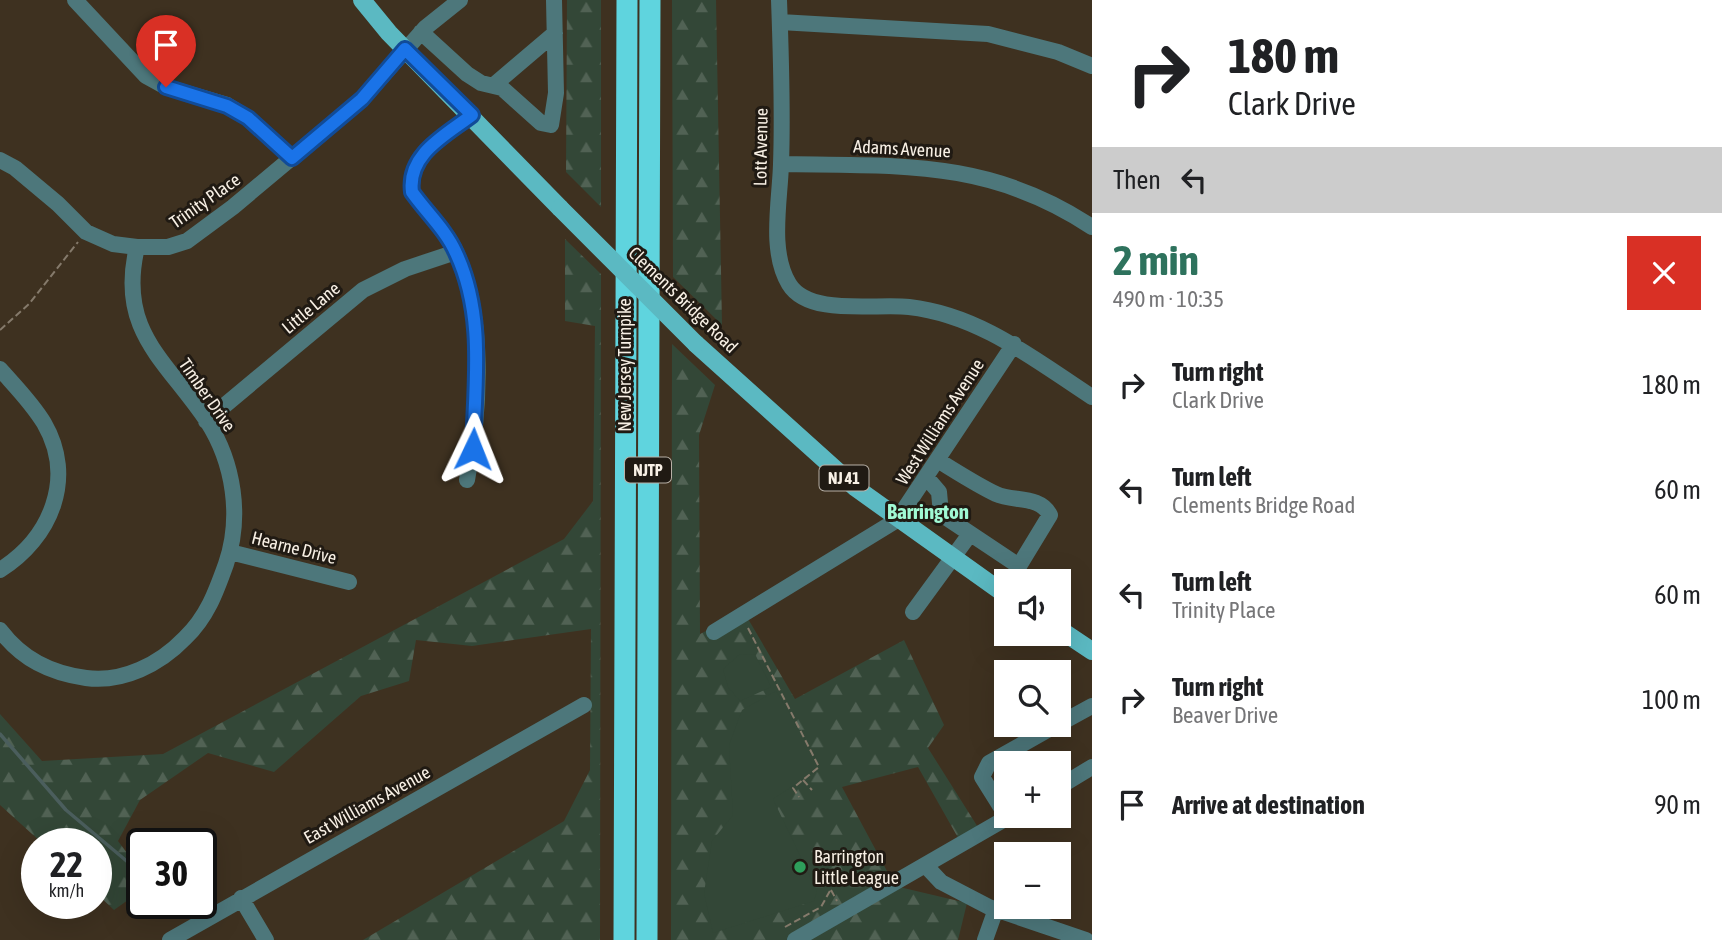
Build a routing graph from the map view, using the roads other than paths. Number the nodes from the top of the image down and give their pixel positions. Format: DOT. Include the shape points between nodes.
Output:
graph roads {
  1 [pos="75,0"];
  2 [pos="362,0"];
  3 [pos="460,0"];
  4 [pos="554,0"];
  5 [pos="627,0"];
  6 [pos="650,0"];
  7 [pos="779,0"];
  8 [pos="780,22"];
  9 [pos="421,33"];
  10 [pos="555,33"];
  11 [pos="405,49"];
  12 [pos="1092,66"];
  13 [pos="495,84"];
  14 [pos="472,115"];
  15 [pos="292,158"];
  16 [pos="0,160"];
  17 [pos="781,164"];
  18 [pos="1092,227"];
  19 [pos="136,247"];
  20 [pos="456,251"];
  21 [pos="1014,344"];
  22 [pos="0,369"];
  23 [pos="1092,397"];
  24 [pos="206,421"];
  25 [pos="939,461"];
  26 [pos="927,478"];
  27 [pos="467,480"];
  28 [pos="898,520"];
  29 [pos="970,534"];
  30 [pos="230,552"];
  31 [pos="952,559"];
  32 [pos="0,570"];
  33 [pos="349,582"];
  34 [pos="994,587"];
  35 [pos="913,612"];
  36 [pos="0,630"];
  37 [pos="713,632"];
  38 [pos="1071,637"];
  39 [pos="1092,651"];
  40 [pos="584,705"];
  41 [pos="1092,706"];
  42 [pos="1071,717"];
  43 [pos="1036,737"];
  44 [pos="1011,751"];
  45 [pos="994,760"];
  46 [pos="1092,767"];
  47 [pos="1071,780"];
  48 [pos="994,795"];
  49 [pos="994,824"];
  50 [pos="925,865"];
  51 [pos="242,898"];
  52 [pos="994,908"];
  53 [pos="994,915"];
  54 [pos="1024,919"];
  55 [pos="790,933"];
  56 [pos="1079,939"];
  57 [pos="170,940"];
  58 [pos="266,940"];
  59 [pos="624,940"];
  60 [pos="647,940"];
  61 [pos="985,940"];
  1 -- 15 [label="street" via="146,76 227,106 248,118"];
  2 -- 11 [label="main road, Clements Bridge Road / NJ 41"];
  3 -- 9 [label="street, Trinity Place"];
  4 -- 10 [label="street"];
  5 -- 59 [label="highway, New Jersey Turnpike / NJTP"];
  6 -- 60 [label="highway, New Jersey Turnpike / NJTP"];
  7 -- 8 [label="street, Lott Avenue"];
  8 -- 12 [label="street" via="988,34"];
  8 -- 17 [label="street, Lott Avenue"];
  9 -- 11 [label="street, Trinity Place"];
  9 -- 13 [label="street" via="467,74 481,83"];
  10 -- 13 [label="street"];
  10 -- 13 [label="street" via="556,93 551,125 541,123"];
  11 -- 14 [label="main road, Clements Bridge Road / NJ 41"];
  11 -- 15 [label="street, Trinity Place" via="362,99"];
  14 -- 20 [label="street" via="423,153 410,182 412,192"];
  14 -- 28 [label="main road, Clements Bridge Road / NJ 41, bridge" via="696,344"];
  15 -- 19 [label="street, Trinity Place" via="187,241 168,247"];
  16 -- 19 [label="street, Trinity Place" via="86,232 113,244"];
  17 -- 18 [label="street, Adams Avenue" via="925,167 976,174 1063,207"];
  17 -- 21 [label="street, Lott Avenue" via="778,222 782,269 794,290 828,305 908,306 939,312"];
  19 -- 24 [label="street, Timber Drive" via="131,285 140,326 156,358"];
  20 -- 24 [label="street, Little Lane" via="363,290"];
  20 -- 27 [label="street" via="472,295 477,333 473,449"];
  21 -- 23 [label="street"];
  21 -- 25 [label="street, West Williams Avenue"];
  22 -- 32 [label="street" via="44,422 55,446 60,487 32,545"];
  24 -- 30 [label="street, Timber Drive" via="233,483"];
  25 -- 26 [label="street, West Williams Avenue"];
  25 -- 29 [label="street" via="998,495 1026,498 1050,515 1019,566"];
  26 -- 28 [label="street, West Williams Avenue"];
  26 -- 29 [label="street" via="939,492 941,514"];
  28 -- 31 [label="main road, Clements Bridge Road / NJ 41"];
  28 -- 37 [label="street"];
  29 -- 31 [label="street"];
  30 -- 33 [label="street, Hearne Drive"];
  30 -- 36 [label="street, Timber Drive" via="198,625 174,649 117,678 73,676 40,666 11,645"];
  31 -- 34 [label="main road, Clements Bridge Road / NJ 41"];
  31 -- 35 [label="street"];
  38 -- 39 [label="main road"];
  40 -- 51 [label="street, East Williams Avenue"];
  41 -- 42 [label="street"];
  43 -- 44 [label="street"];
  45 -- 48 [label="street" via="982,777"];
  46 -- 47 [label="street"];
  49 -- 50 [label="street"];
  50 -- 52 [label="street" via="941,882"];
  50 -- 55 [label="street"];
  51 -- 57 [label="street, East Williams Avenue"];
  51 -- 58 [label="street"];
  53 -- 61 [label="street"];
  54 -- 56 [label="street"];
}
